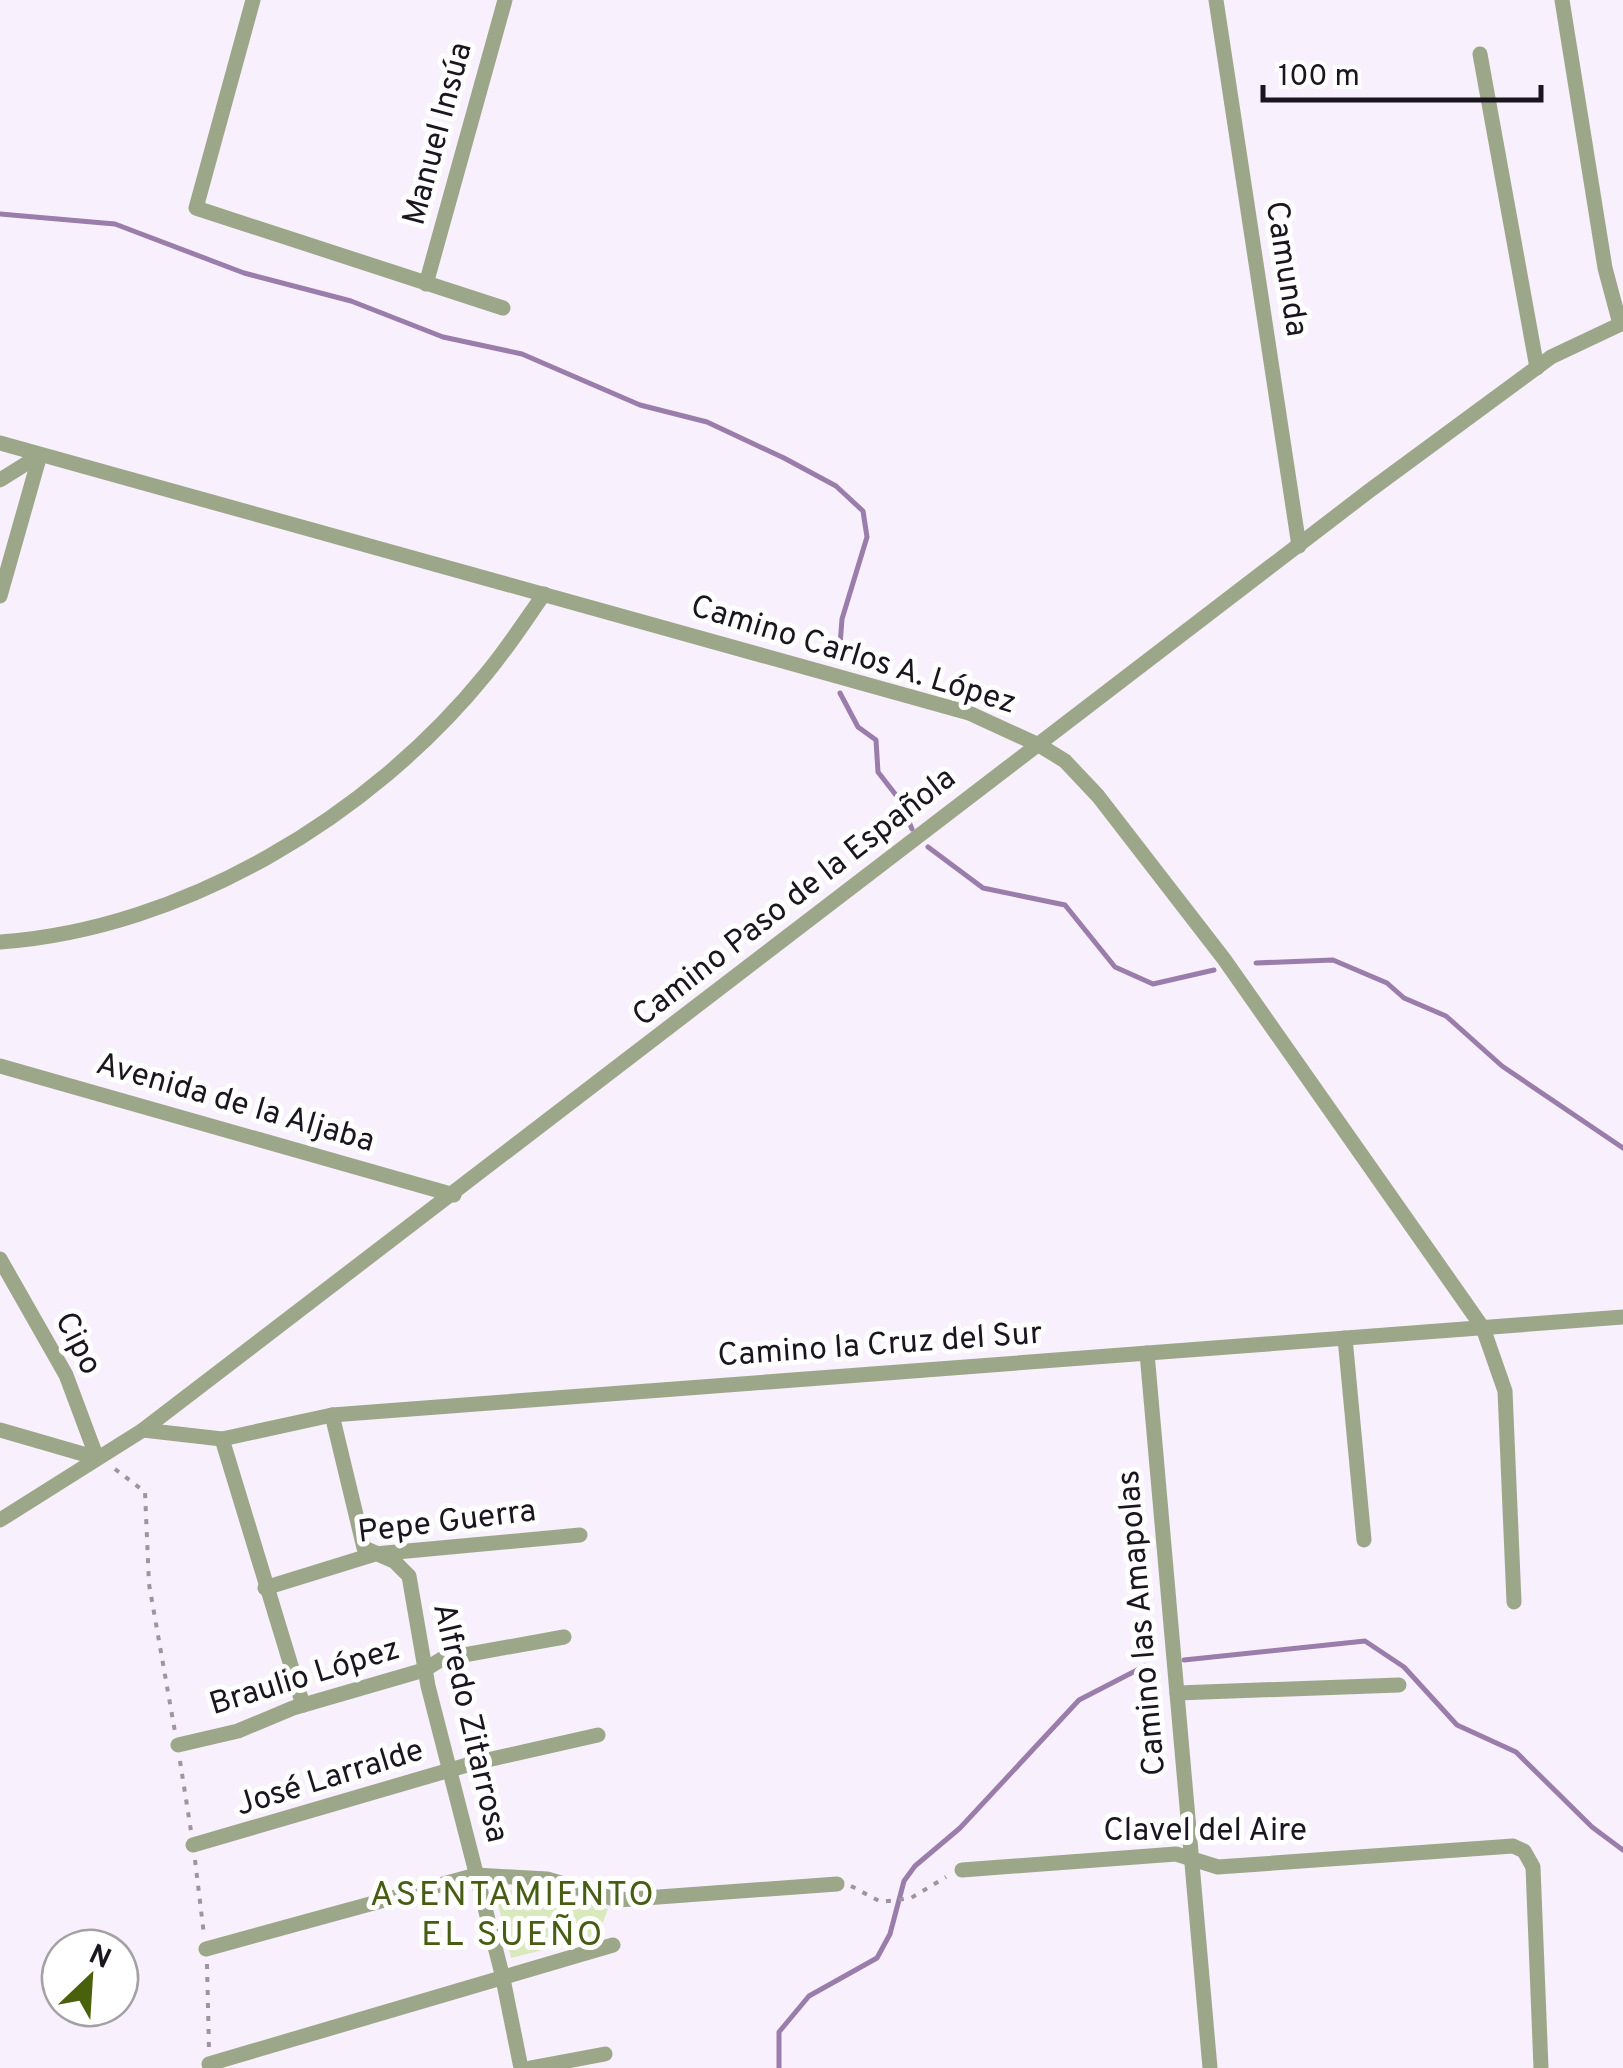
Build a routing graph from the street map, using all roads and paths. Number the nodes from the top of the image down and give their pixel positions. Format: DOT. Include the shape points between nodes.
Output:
graph roads {
  1 [pos="253,0"];
  2 [pos="504,0"];
  3 [pos="1216,0"];
  4 [pos="1562,0"];
  5 [pos="1480,54"];
  6 [pos="426,284"];
  7 [pos="503,308"];
  8 [pos="1622,323"];
  9 [pos="1537,368"];
  10 [pos="0,443"];
  11 [pos="40,454"];
  12 [pos="0,480"];
  13 [pos="1299,546"];
  14 [pos="544,594"];
  15 [pos="0,596"];
  16 [pos="1039,744"];
  17 [pos="0,942"];
  18 [pos="0,1066"];
  19 [pos="454,1195"];
  20 [pos="0,1259"];
  21 [pos="1623,1316"];
  22 [pos="1483,1328"];
  23 [pos="1345,1338"];
  24 [pos="1147,1353"];
  25 [pos="332,1415"];
  26 [pos="0,1430"];
  27 [pos="143,1430"];
  28 [pos="222,1439"];
  29 [pos="97,1458"];
  30 [pos="0,1520"];
  31 [pos="580,1534"];
  32 [pos="1364,1540"];
  33 [pos="374,1554"];
  34 [pos="265,1588"];
  35 [pos="1514,1602"];
  36 [pos="564,1637"];
  37 [pos="424,1670"];
  38 [pos="1399,1686"];
  39 [pos="1177,1694"];
  40 [pos="304,1705"];
  41 [pos="598,1735"];
  42 [pos="178,1746"];
  43 [pos="448,1772"];
  44 [pos="193,1846"];
  45 [pos="1192,1860"];
  46 [pos="962,1870"];
  47 [pos="476,1875"];
  48 [pos="837,1884"];
  49 [pos="613,1945"];
  50 [pos="206,1949"];
  51 [pos="502,1974"];
  52 [pos="605,2054"];
  53 [pos="210,2066"];
  54 [pos="521,2068"];
  55 [pos="530,2068"];
  56 [pos="1210,2068"];
  57 [pos="1541,2068"];
  1 -- 6 [label="street" via="196,208"];
  2 -- 6 [label="street, Manuel Insúa"];
  3 -- 13 [label="street, Camunda"];
  4 -- 8 [label="street" via="1605,268"];
  5 -- 9 [label="street"];
  6 -- 7 [label="street"];
  8 -- 9 [label="street, Camino Paso de la Española"];
  9 -- 13 [label="street, Camino Paso de la Española"];
  10 -- 11 [label="street, Camino Carlos A. López"];
  11 -- 12 [label="street"];
  11 -- 14 [label="street, Camino Carlos A. López"];
  11 -- 15 [label="street"];
  13 -- 16 [label="street, Camino Paso de la Española"];
  14 -- 16 [label="street, Camino Carlos A. López" via="970,713"];
  14 -- 17 [label="street" via="486,675 420,743 348,804 269,855 170,903 52,938"];
  16 -- 19 [label="street, Camino Paso de la Española"];
  16 -- 22 [label="street, Camino Carlos A. López" via="1098,796 1212,944"];
  18 -- 19 [label="street, Avenida de la Aljaba"];
  19 -- 27 [label="street, Camino Paso de la Española"];
  20 -- 29 [label="street, Cipo" via="66,1376"];
  21 -- 22 [label="street, Camino la Cruz del Sur"];
  22 -- 23 [label="street, Camino la Cruz del Sur"];
  22 -- 35 [label="street, Camino Carlos A. López" via="1505,1391"];
  23 -- 24 [label="street, Camino la Cruz del Sur"];
  23 -- 32 [label="street"];
  24 -- 25 [label="street, Camino la Cruz del Sur"];
  24 -- 39 [label="street, Camino las Amapolas"];
  25 -- 28 [label="street, Camino la Cruz del Sur"];
  25 -- 33 [label="street, Alfredo Zitarrosa" via="364,1548"];
  26 -- 29 [label="street"];
  27 -- 28 [label="street, Camino la Cruz del Sur"];
  27 -- 29 [label="street, Camino Paso de la Española"];
  28 -- 34 [label="street"];
  29 -- 30 [label="street, Camino Paso de la Española"];
  31 -- 33 [label="street, Pepe Guerra"];
  33 -- 34 [label="street, Pepe Guerra"];
  33 -- 37 [label="street, Alfredo Zitarrosa" via="409,1576"];
  34 -- 40 [label="street"];
  36 -- 37 [label="street, Braulio López" via="442,1660"];
  37 -- 40 [label="street, Braulio López"];
  37 -- 43 [label="street, Alfredo Zitarrosa"];
  38 -- 39 [label="street"];
  39 -- 45 [label="street, Camino las Amapolas"];
  40 -- 42 [label="street, Braulio López" via="238,1732"];
  41 -- 43 [label="street, José Larralde"];
  43 -- 44 [label="street, José Larralde"];
  43 -- 47 [label="street, Alfredo Zitarrosa"];
  45 -- 46 [label="street, Clavel del Aire" via="1176,1854"];
  45 -- 56 [label="street, Camino las Amapolas"];
  45 -- 57 [label="street, Clavel del Aire" via="1218,1866 1513,1846 1524,1851 1533,1867"];
  46 -- 48 [label="path" via="911,1898 882,1902"];
  47 -- 48 [label="street" via="547,1879 618,1900"];
  47 -- 50 [label="street"];
  47 -- 51 [label="street, Alfredo Zitarrosa"];
  49 -- 51 [label="street"];
  51 -- 53 [label="street"];
  51 -- 54 [label="street, Alfredo Zitarrosa"];
  52 -- 55 [label="street"];
}
